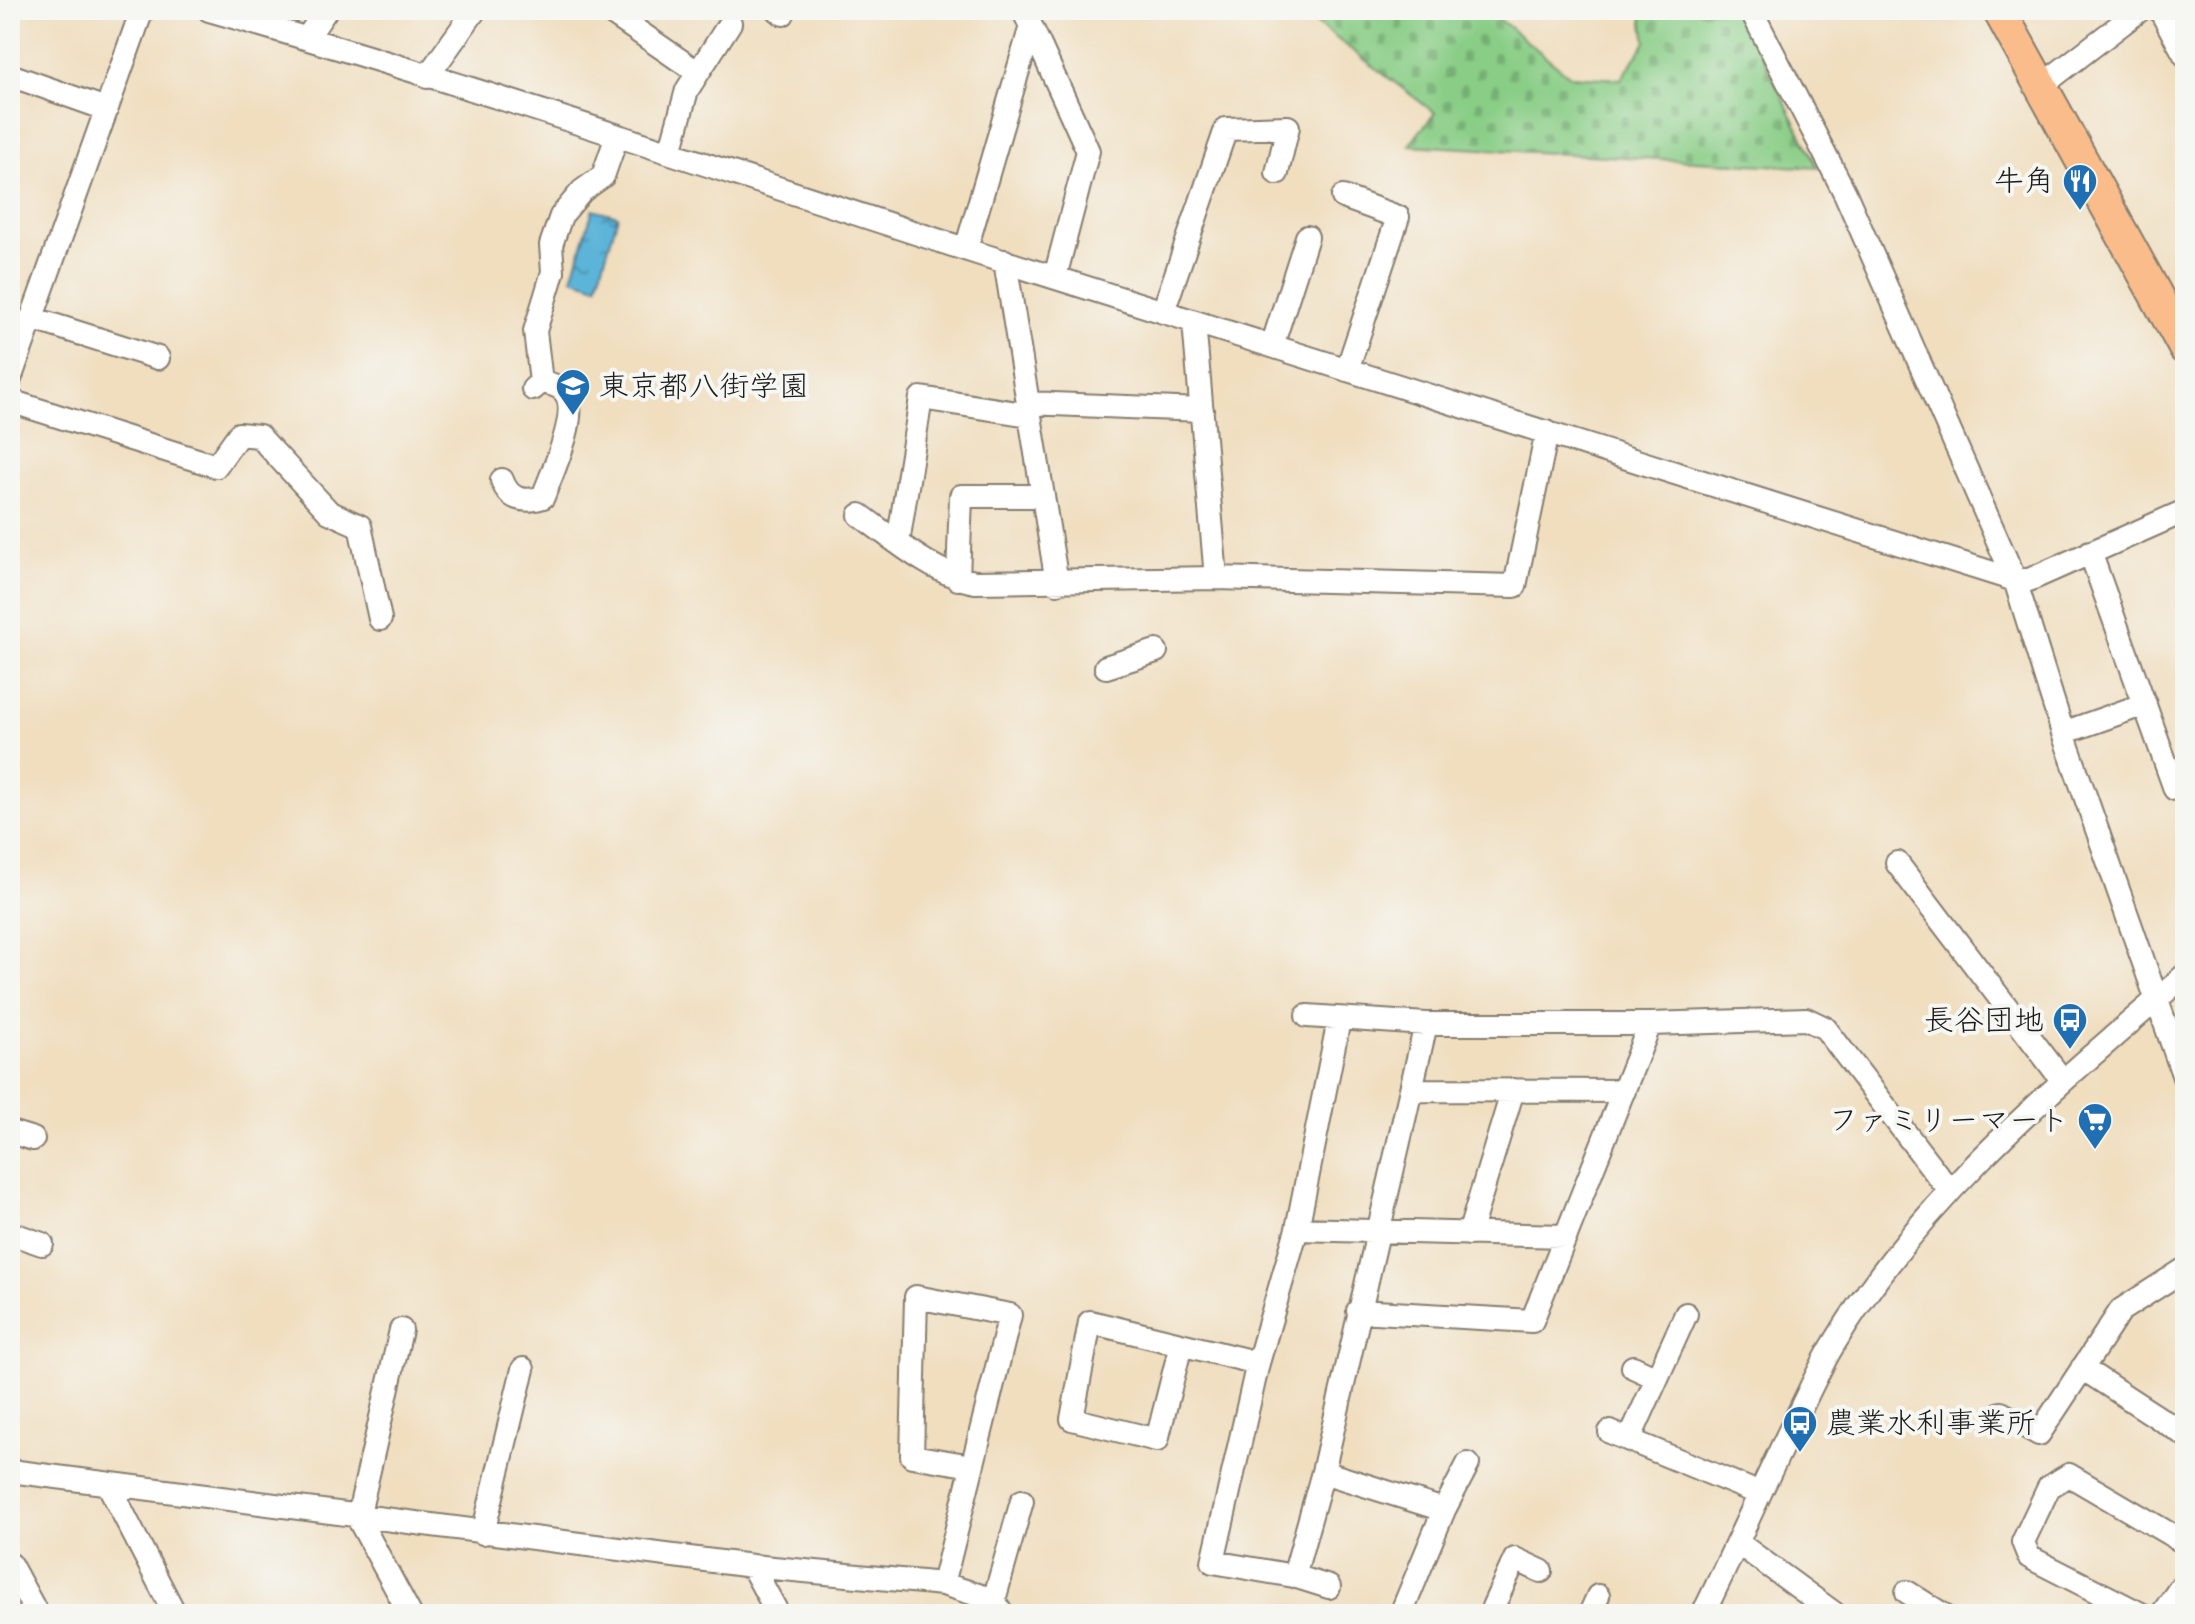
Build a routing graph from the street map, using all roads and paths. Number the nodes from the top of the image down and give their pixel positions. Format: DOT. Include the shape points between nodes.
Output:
graph roads {
  1 [pos="142,10"];
  2 [pos="209,10"];
  3 [pos="326,10"];
  4 [pos="475,10"];
  5 [pos="607,10"];
  6 [pos="1751,10"];
  7 [pos="1999,10"];
  8 [pos="2140,10"];
  9 [pos="2160,10"];
  10 [pos="1027,18"];
  11 [pos="730,23"];
  12 [pos="307,38"];
  13 [pos="2185,55"];
  14 [pos="697,72"];
  15 [pos="10,75"];
  16 [pos="427,77"];
  17 [pos="2041,86"];
  18 [pos="106,109"];
  19 [pos="617,136"];
  20 [pos="670,152"];
  21 [pos="1277,173"];
  22 [pos="1343,197"];
  23 [pos="1307,237"];
  24 [pos="966,249"];
  25 [pos="1005,261"];
  26 [pos="1055,277"];
  27 [pos="1163,312"];
  28 [pos="31,318"];
  29 [pos="1194,322"];
  30 [pos="1272,346"];
  31 [pos="2185,348"];
  32 [pos="158,358"];
  33 [pos="1347,370"];
  34 [pos="10,379"];
  35 [pos="10,401"];
  36 [pos="1029,409"];
  37 [pos="1202,410"];
  38 [pos="1547,432"];
  39 [pos="502,480"];
  40 [pos="1043,496"];
  41 [pos="2185,511"];
  42 [pos="860,515"];
  43 [pos="898,543"];
  44 [pos="2090,552"];
  45 [pos="1216,578"];
  46 [pos="958,579"];
  47 [pos="2015,580"];
  48 [pos="1057,583"];
  49 [pos="380,619"];
  50 [pos="1156,651"];
  51 [pos="1106,667"];
  52 [pos="2145,704"];
  53 [pos="2063,733"];
  54 [pos="2175,789"];
  55 [pos="1897,863"];
  56 [pos="2185,975"];
  57 [pos="2155,1001"];
  58 [pos="1307,1016"];
  59 [pos="1339,1020"];
  60 [pos="1426,1024"];
  61 [pos="1650,1024"];
  62 [pos="2185,1080"];
  63 [pos="2063,1081"];
  64 [pos="1411,1090"];
  65 [pos="1513,1090"];
  66 [pos="1624,1091"];
  67 [pos="10,1132"];
  68 [pos="33,1139"];
  69 [pos="1949,1190"];
  70 [pos="1297,1229"];
  71 [pos="1377,1232"];
  72 [pos="10,1233"];
  73 [pos="1469,1234"];
  74 [pos="1566,1236"];
  75 [pos="42,1244"];
  76 [pos="2185,1269"];
  77 [pos="1358,1311"];
  78 [pos="1686,1314"];
  79 [pos="401,1330"];
  80 [pos="1181,1345"];
  81 [pos="1258,1363"];
  82 [pos="1633,1367"];
  83 [pos="2082,1368"];
  84 [pos="523,1369"];
  85 [pos="1657,1378"];
  86 [pos="2001,1413"];
  87 [pos="2185,1435"];
  88 [pos="1468,1464"];
  89 [pos="972,1466"];
  90 [pos="10,1471"];
  91 [pos="1323,1472"];
  92 [pos="108,1484"];
  93 [pos="1758,1493"];
  94 [pos="1022,1501"];
  95 [pos="1444,1510"];
  96 [pos="358,1518"];
  97 [pos="483,1533"];
  98 [pos="1738,1543"];
  99 [pos="2185,1543"];
  100 [pos="10,1564"];
  101 [pos="752,1566"];
  102 [pos="1541,1571"];
  103 [pos="1294,1576"];
  104 [pos="2185,1581"];
  105 [pos="943,1584"];
  106 [pos="1329,1587"];
  107 [pos="1907,1592"];
  108 [pos="998,1607"];
  109 [pos="1493,1607"];
  110 [pos="2172,1611"];
  111 [pos="37,1614"];
  112 [pos="175,1614"];
  113 [pos="410,1614"];
  114 [pos="778,1614"];
  115 [pos="1401,1614"];
  116 [pos="1703,1614"];
  117 [pos="1835,1614"];
  118 [pos="1942,1614"];
  119 [pos="2141,1614"];
  1 -- 18 [label="street"];
  2 -- 12 [label="street"];
  3 -- 12 [label="street"];
  4 -- 16 [label="street"];
  5 -- 14 [label="street"];
  6 -- 47 [label="street" via="1845,193"];
  7 -- 17 [label="highway"];
  8 -- 17 [label="street"];
  9 -- 13 [label="street"];
  10 -- 24 [label="street"];
  10 -- 26 [label="street" via="1088,151"];
  11 -- 14 [label="street"];
  12 -- 16 [label="street"];
  14 -- 20 [label="street"];
  15 -- 18 [label="street"];
  16 -- 19 [label="street"];
  17 -- 31 [label="highway"];
  18 -- 28 [label="street"];
  19 -- 20 [label="street"];
  19 -- 39 [label="street" via="603,176 561,216 551,245 553,272 535,331 537,386 561,388 570,401 571,417 543,497 529,502 518,498 505,490"];
  20 -- 24 [label="street"];
  21 -- 27 [label="street" via="1288,127 1226,129"];
  22 -- 33 [label="street" via="1398,217"];
  23 -- 30 [label="street"];
  24 -- 25 [label="street"];
  25 -- 26 [label="street"];
  25 -- 36 [label="street"];
  26 -- 27 [label="street"];
  27 -- 29 [label="street"];
  28 -- 32 [label="street"];
  28 -- 34 [label="street"];
  29 -- 30 [label="street"];
  29 -- 37 [label="street"];
  30 -- 33 [label="street"];
  33 -- 38 [label="street"];
  35 -- 49 [label="street" via="216,466 239,434 259,436 329,512 360,526"];
  36 -- 37 [label="street"];
  36 -- 40 [label="street"];
  36 -- 43 [label="street" via="921,398"];
  37 -- 45 [label="street"];
  38 -- 45 [label="street" via="1515,586"];
  38 -- 47 [label="street"];
  40 -- 46 [label="street" via="961,496"];
  40 -- 48 [label="street"];
  41 -- 44 [label="street"];
  42 -- 43 [label="street"];
  43 -- 46 [label="street"];
  44 -- 47 [label="street" via="2029,580"];
  44 -- 52 [label="street"];
  45 -- 48 [label="street"];
  46 -- 48 [label="street"];
  47 -- 53 [label="street"];
  50 -- 51 [label="street"];
  52 -- 53 [label="street"];
  52 -- 54 [label="street"];
  53 -- 57 [label="street"];
  55 -- 63 [label="street"];
  56 -- 57 [label="street"];
  57 -- 62 [label="street"];
  57 -- 63 [label="street"];
  58 -- 59 [label="street"];
  59 -- 60 [label="street"];
  59 -- 70 [label="street"];
  60 -- 61 [label="street"];
  60 -- 64 [label="street"];
  61 -- 66 [label="street"];
  61 -- 69 [label="street" via="1806,1019 1825,1028"];
  63 -- 69 [label="street"];
  64 -- 65 [label="street"];
  64 -- 71 [label="street"];
  65 -- 66 [label="street"];
  65 -- 73 [label="street"];
  66 -- 74 [label="street"];
  67 -- 68 [label="street"];
  69 -- 93 [label="street" via="1882,1273 1832,1347"];
  70 -- 71 [label="street"];
  70 -- 81 [label="street"];
  71 -- 73 [label="street"];
  71 -- 77 [label="street"];
  72 -- 75 [label="street"];
  73 -- 74 [label="street"];
  74 -- 77 [label="street" via="1532,1321"];
  76 -- 83 [label="street" via="2121,1310"];
  77 -- 91 [label="street"];
  78 -- 85 [label="street"];
  79 -- 96 [label="street"];
  80 -- 80 [label="street" via="1090,1322 1072,1419 1157,1440"];
  80 -- 81 [label="street"];
  81 -- 103 [label="street" via="1213,1562"];
  82 -- 85 [label="street"];
  83 -- 86 [label="street" via="2039,1434"];
  83 -- 87 [label="street"];
  84 -- 97 [label="street"];
  85 -- 93 [label="street" via="1620,1436"];
  88 -- 95 [label="street"];
  89 -- 89 [label="street" via="1010,1315 916,1297 912,1456"];
  89 -- 105 [label="street"];
  90 -- 92 [label="street"];
  91 -- 95 [label="street"];
  91 -- 103 [label="street"];
  92 -- 96 [label="street"];
  92 -- 112 [label="street"];
  93 -- 98 [label="street"];
  94 -- 108 [label="street"];
  95 -- 115 [label="street"];
  96 -- 97 [label="street"];
  96 -- 113 [label="street"];
  97 -- 101 [label="street"];
  98 -- 116 [label="street"];
  98 -- 117 [label="street"];
  99 -- 119 [label="street" via="2069,1475 2049,1487 2023,1542 2029,1557"];
  100 -- 111 [label="street"];
  101 -- 105 [label="street"];
  101 -- 114 [label="street"];
  102 -- 109 [label="street" via="1515,1559"];
  103 -- 106 [label="street"];
  104 -- 110 [label="street"];
  105 -- 108 [label="street"];
  107 -- 118 [label="street"];
}
